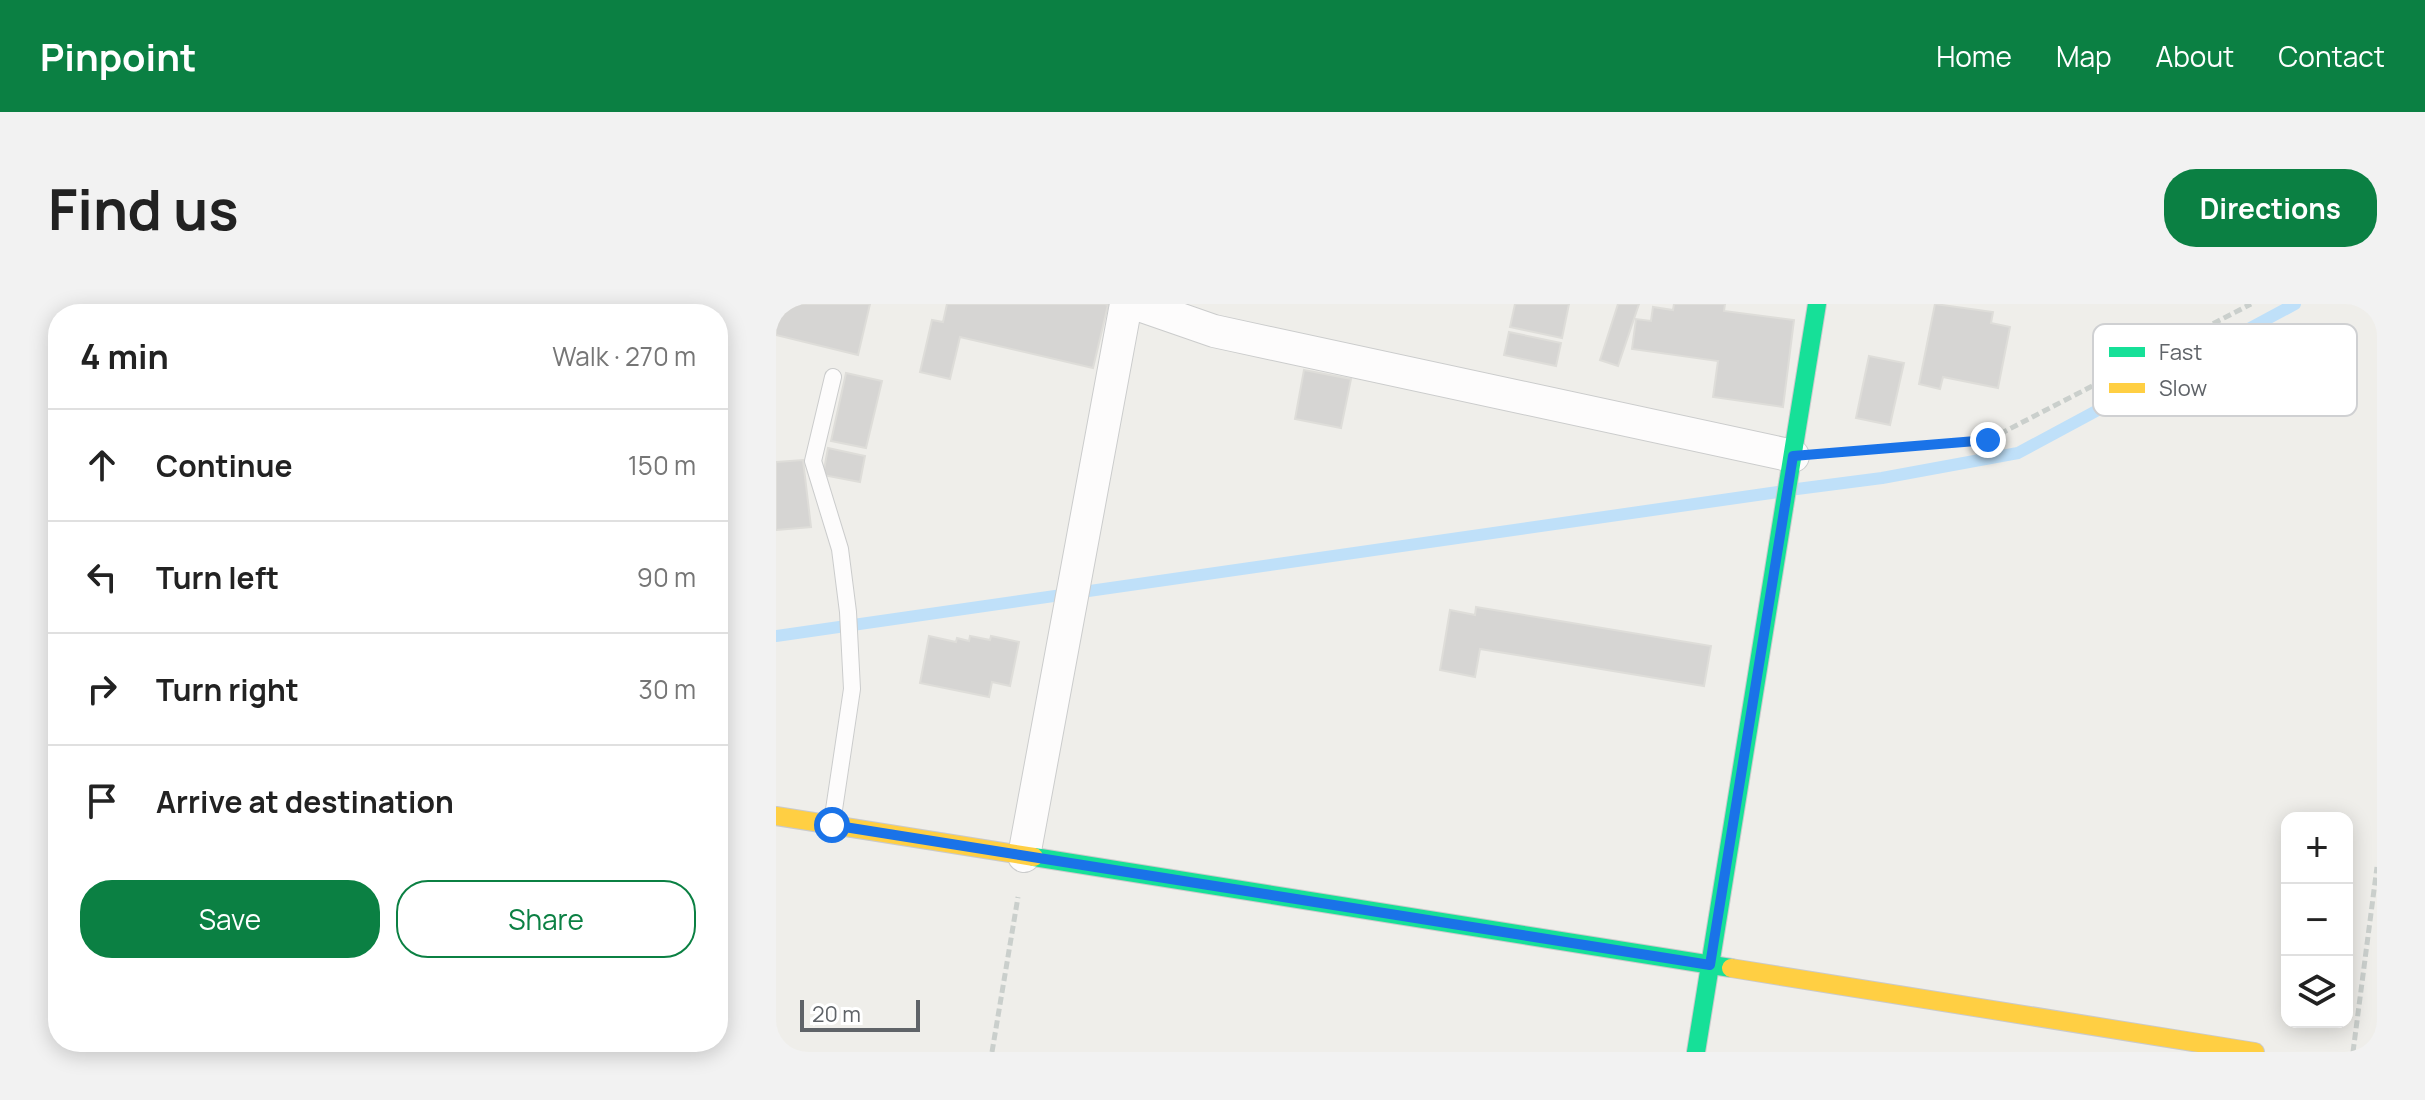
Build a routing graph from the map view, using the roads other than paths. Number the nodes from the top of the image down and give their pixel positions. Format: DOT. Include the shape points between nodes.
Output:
graph roads {
  1 [pos="1126,304"];
  2 [pos="1136,304"];
  3 [pos="1817,304"];
  4 [pos="833,377"];
  5 [pos="1793,456"];
  6 [pos="776,816"];
  7 [pos="832,825"];
  8 [pos="1024,856"];
  9 [pos="1710,965"];
  10 [pos="1696,1052"];
  11 [pos="2255,1052"];
  1 -- 8 [label="street"];
  2 -- 5 [label="street" via="1214,331"];
  3 -- 5 [label="street"];
  4 -- 7 [label="lane" via="813,461 840,549 848,612 852,689"];
  5 -- 9 [label="street"];
  6 -- 7 [label="street"];
  7 -- 8 [label="street"];
  8 -- 9 [label="street"];
  9 -- 10 [label="street"];
  9 -- 11 [label="street"];
}
